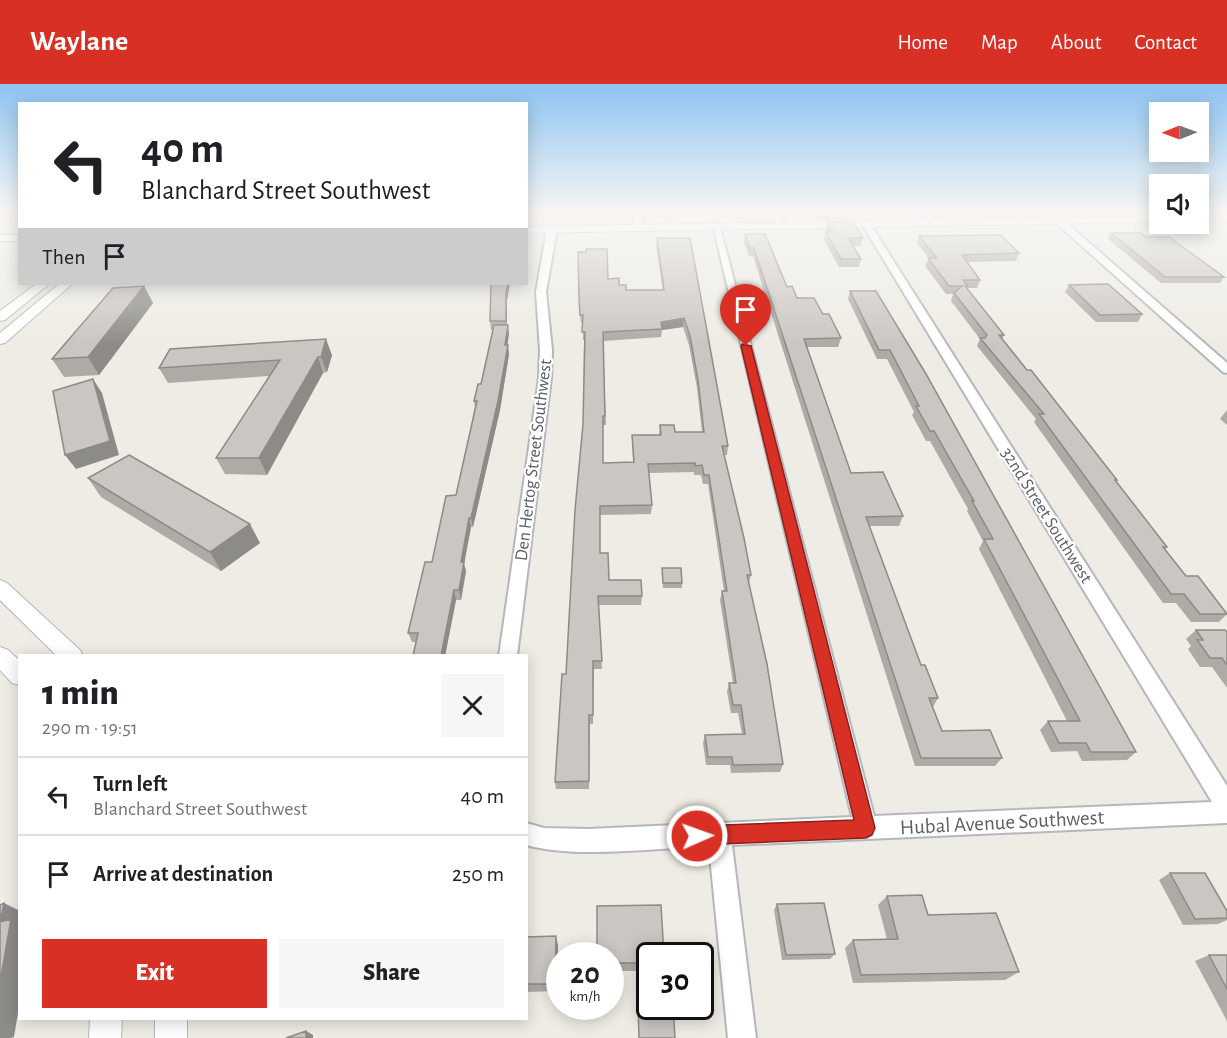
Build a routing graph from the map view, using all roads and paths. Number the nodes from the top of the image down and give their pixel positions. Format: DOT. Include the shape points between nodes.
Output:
graph roads {
  1 [pos="547,257"];
  2 [pos="723,257"];
  3 [pos="886,257"];
  4 [pos="1106,257"];
  5 [pos="42,285"];
  6 [pos="65,285"];
  7 [pos="0,317"];
  8 [pos="0,340"];
  9 [pos="1227,369"];
  10 [pos="0,588"];
  11 [pos="70,654"];
  12 [pos="508,654"];
  13 [pos="0,656"];
  14 [pos="18,674"];
  15 [pos="1227,806"];
  16 [pos="1227,812"];
  17 [pos="866,828"];
  18 [pos="528,835"];
  19 [pos="719,835"];
  20 [pos="106,1020"];
  21 [pos="171,1020"];
  22 [pos="105,1038"];
  23 [pos="171,1038"];
  24 [pos="742,1038"];
  1 -- 12 [label="street, Den Hertog Street Southwest" via="541,292 545,378"];
  2 -- 17 [label="street"];
  3 -- 15 [label="street, 32nd Street Southwest"];
  4 -- 9 [label="street"];
  5 -- 7 [label="street"];
  6 -- 8 [label="street"];
  10 -- 11 [label="street"];
  13 -- 14 [label="street"];
  16 -- 17 [label="street, Hubal Avenue Southwest"];
  17 -- 19 [label="street, Hubal Avenue Southwest"];
  18 -- 19 [label="street, Hubal Avenue Southwest" via="566,840"];
  19 -- 24 [label="street"];
  20 -- 22 [label="street"];
  21 -- 23 [label="street"];
}
